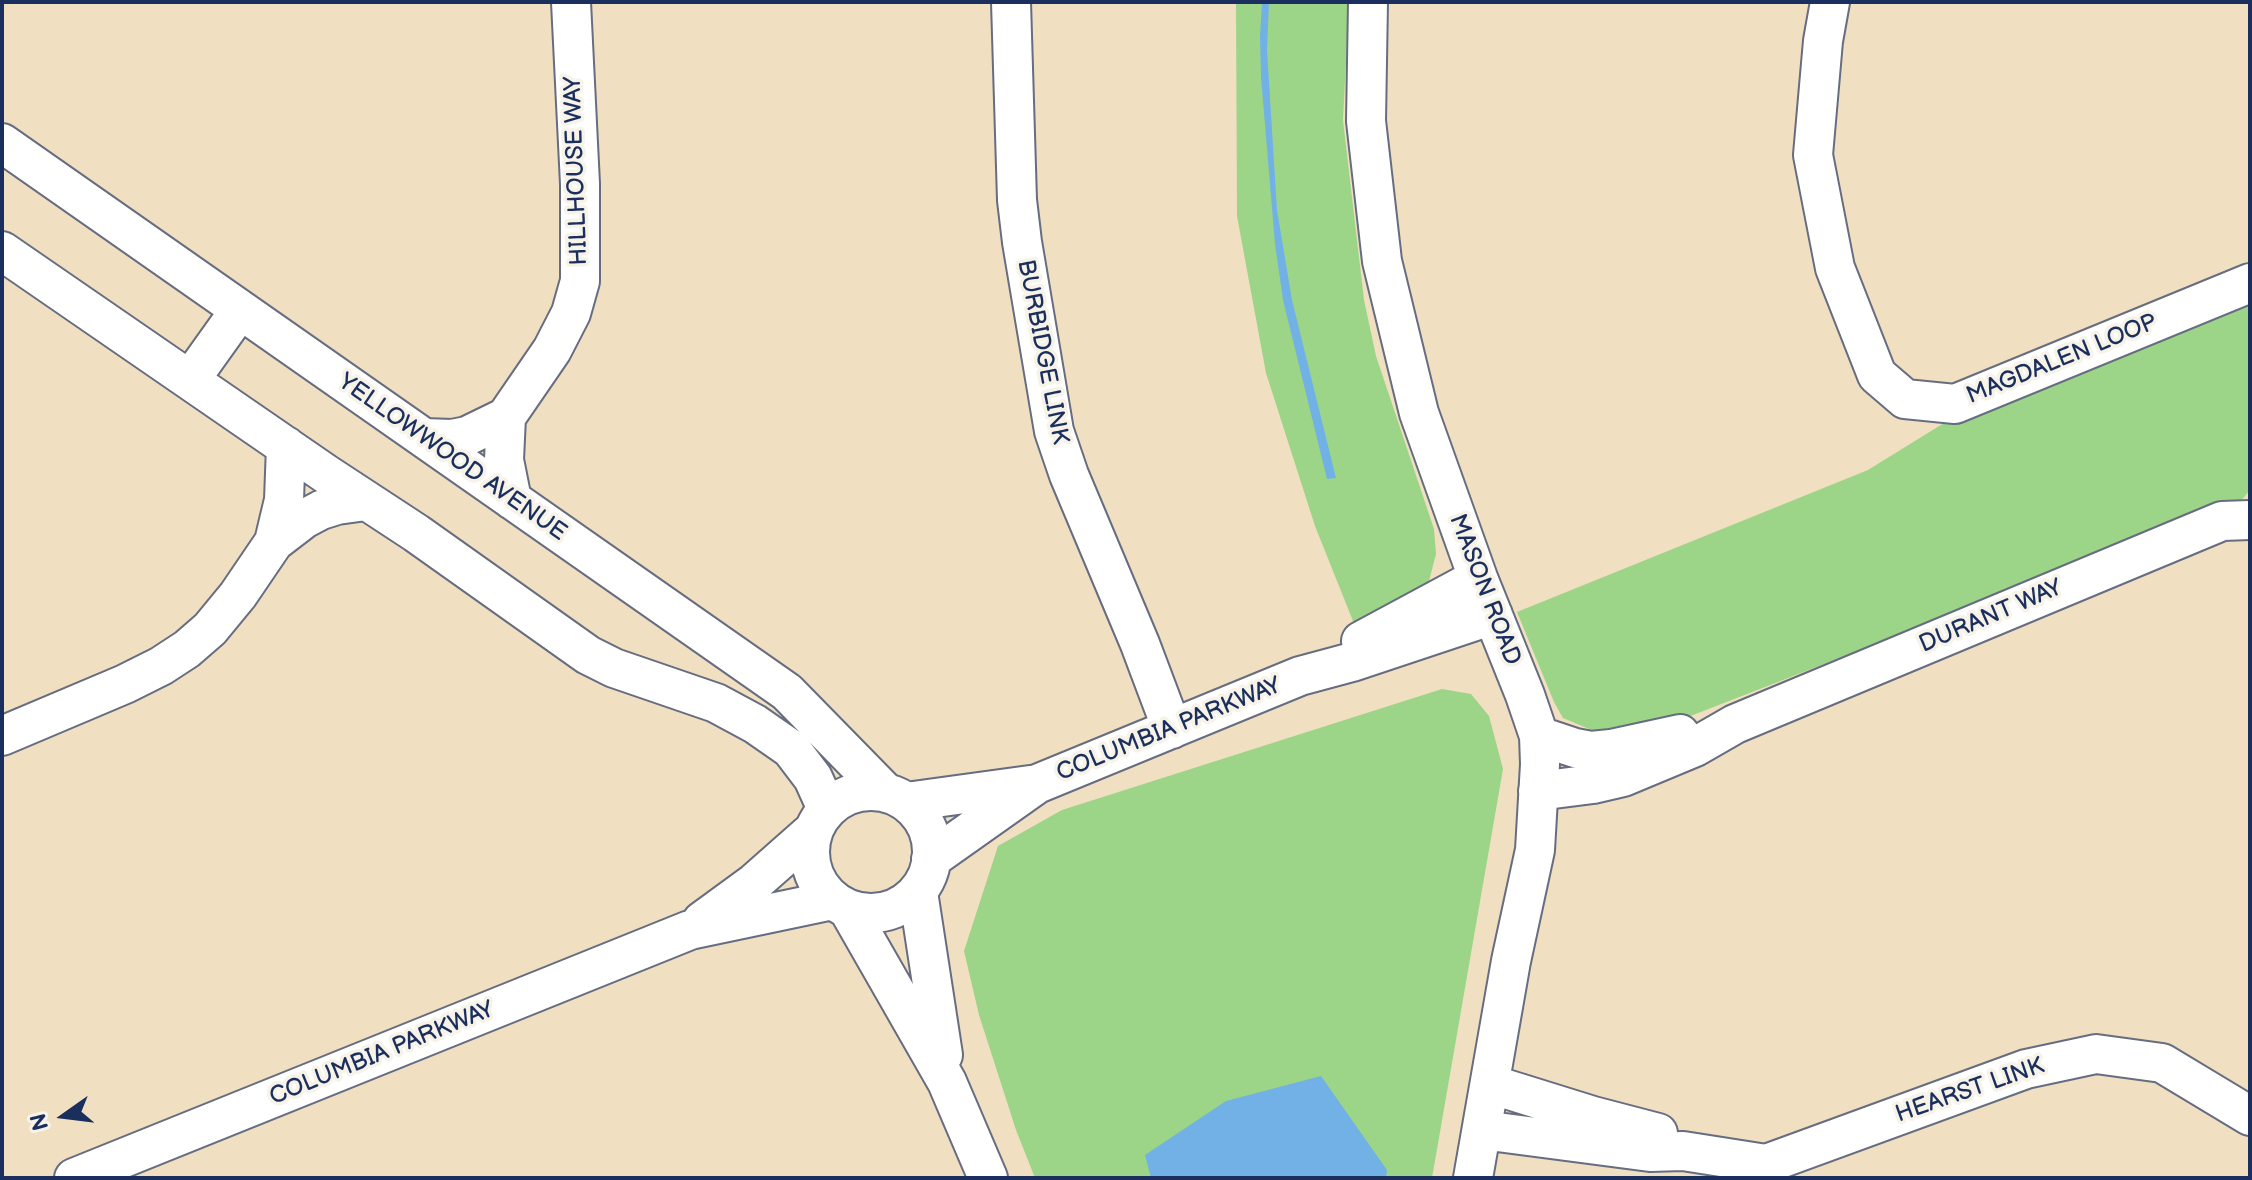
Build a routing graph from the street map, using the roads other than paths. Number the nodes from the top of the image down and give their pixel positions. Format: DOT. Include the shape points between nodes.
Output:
graph roads {
  1 [pos="571,2"];
  2 [pos="1011,2"];
  3 [pos="1368,2"];
  4 [pos="1830,2"];
  5 [pos="2,143"];
  6 [pos="2,251"];
  7 [pos="2250,283"];
  8 [pos="240,310"];
  9 [pos="190,380"];
  10 [pos="506,417"];
  11 [pos="424,438"];
  12 [pos="286,446"];
  13 [pos="512,500"];
  14 [pos="366,501"];
  15 [pos="2250,520"];
  16 [pos="274,542"];
  17 [pos="1478,578"];
  18 [pos="1493,615"];
  19 [pos="1300,676"];
  20 [pos="1735,724"];
  21 [pos="1172,729"];
  22 [pos="2,736"];
  23 [pos="1539,736"];
  24 [pos="1037,784"];
  25 [pos="1538,791"];
  26 [pos="896,797"];
  27 [pos="820,820"];
  28 [pos="924,875"];
  29 [pos="840,904"];
  30 [pos="690,930"];
  31 [pos="947,1082"];
  32 [pos="1490,1084"];
  33 [pos="2250,1116"];
  34 [pos="1482,1130"];
  35 [pos="1683,1151"];
  36 [pos="74,1178"];
  37 [pos="988,1178"];
  38 [pos="1473,1178"];
  1 -- 10 [label="street, HILLHOUSE WAY" via="580,281 552,350"];
  2 -- 21 [label="street, BURBIDGE LINK" via="1020,228 1054,431"];
  3 -- 17 [label="street, MASON ROAD" via="1366,121 1382,261 1419,413"];
  4 -- 7 [label="street, MAGDALEN LOOP" via="1813,155 1835,268 1877,375 1905,399 1955,404"];
  5 -- 8 [label="street, YELLOWWOOD AVENUE"];
  6 -- 9 [label="street"];
  8 -- 9 [label="street"];
  8 -- 11 [label="street, YELLOWWOOD AVENUE"];
  9 -- 12 [label="street"];
  10 -- 11 [label="street, HILLHOUSE WAY" via="467,436"];
  10 -- 13 [label="street" via="504,460"];
  11 -- 13 [label="street, YELLOWWOOD AVENUE"];
  12 -- 14 [label="street"];
  12 -- 16 [label="street" via="284,500"];
  13 -- 26 [label="street, YELLOWWOOD AVENUE" via="787,692"];
  14 -- 16 [label="street" via="321,510"];
  14 -- 27 [label="street" via="588,655 716,703 791,749 813,778"];
  15 -- 20 [label="street, DURANT WAY" via="2222,521"];
  16 -- 22 [label="street" via="238,595 187,649 125,684"];
  17 -- 18 [label="street, MASON ROAD"];
  17 -- 19 [label="street, COLUMBIA PARKWAY"];
  18 -- 19 [label="street, COLUMBIA PARKWAY"];
  18 -- 23 [label="street, MASON ROAD"];
  19 -- 21 [label="street, COLUMBIA PARKWAY"];
  20 -- 23 [label="street, DURANT WAY" via="1601,750"];
  20 -- 25 [label="street, DURANT WAY" via="1623,777"];
  21 -- 24 [label="street, COLUMBIA PARKWAY"];
  23 -- 25 [label="street, MASON ROAD"];
  24 -- 26 [label="street, COLUMBIA PARKWAY"];
  24 -- 28 [label="street, COLUMBIA PARKWAY"];
  25 -- 32 [label="street, MASON ROAD" via="1535,850"];
  26 -- 27 [label="street" via="865,791 844,797"];
  26 -- 28 [label="street" via="921,817 930,837"];
  27 -- 29 [label="street" via="810,856 817,881"];
  27 -- 30 [label="street, COLUMBIA PARKWAY" via="754,883"];
  28 -- 29 [label="street" via="897,908 873,913"];
  28 -- 31 [label="street"];
  29 -- 30 [label="street, COLUMBIA PARKWAY"];
  29 -- 31 [label="street"];
  30 -- 36 [label="street, COLUMBIA PARKWAY"];
  31 -- 37 [label="street"];
  32 -- 34 [label="street, MASON ROAD"];
  32 -- 35 [label="street, HEARST LINK" via="1657,1132"];
  33 -- 35 [label="street, HEARST LINK" via="2162,1063 2096,1054 2026,1069 1766,1164"];
  34 -- 35 [label="street, HEARST LINK" via="1650,1152"];
  34 -- 38 [label="street, MASON ROAD"];
}
